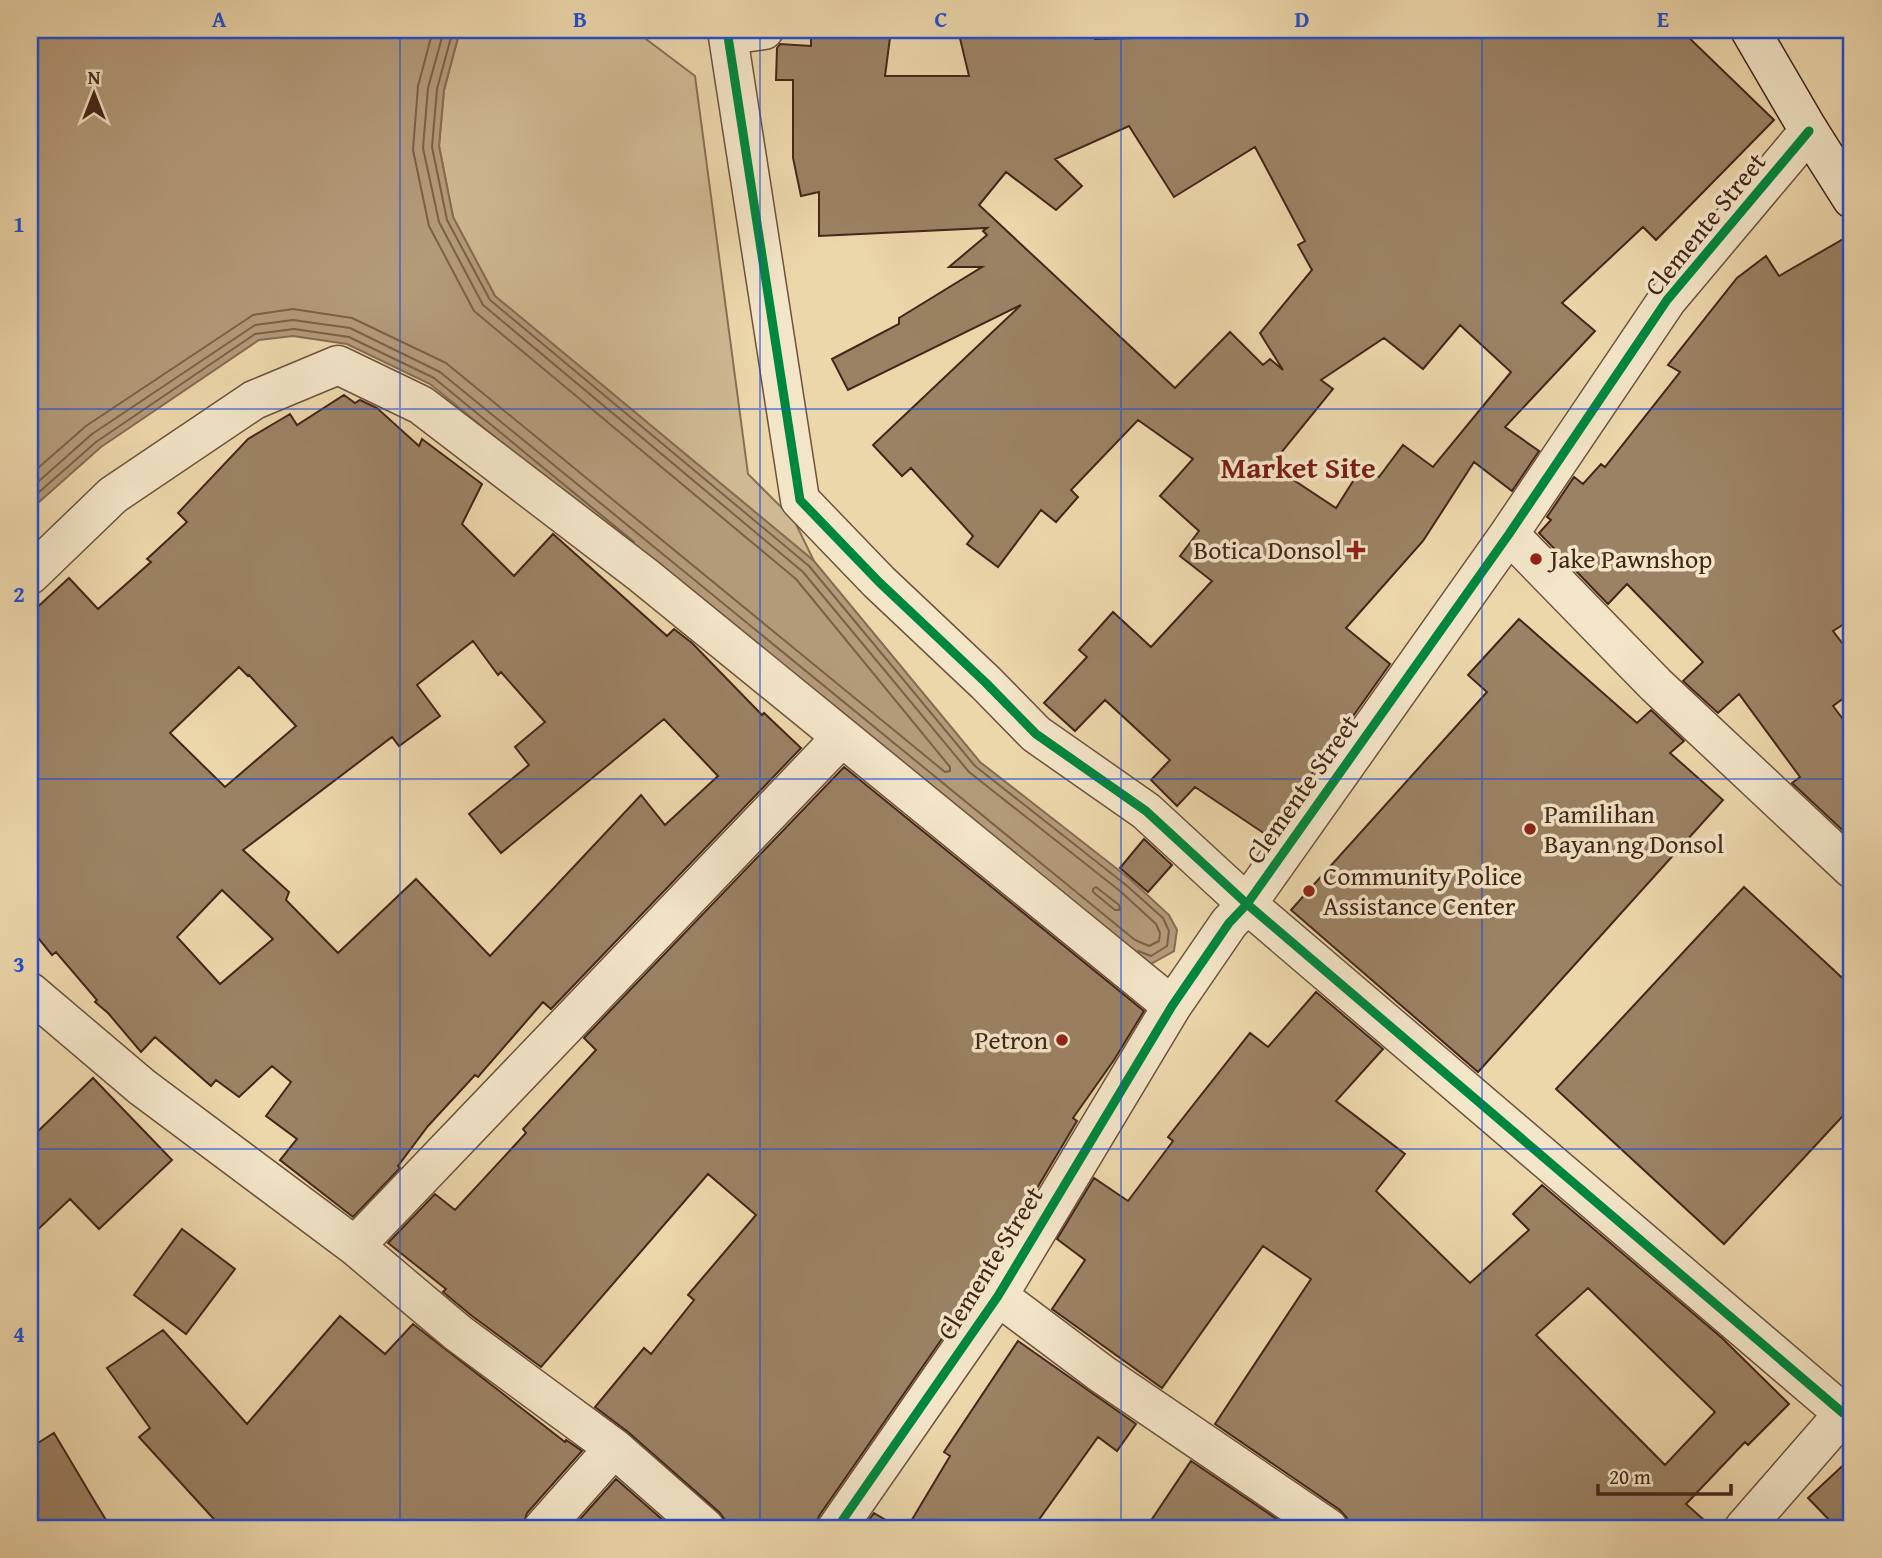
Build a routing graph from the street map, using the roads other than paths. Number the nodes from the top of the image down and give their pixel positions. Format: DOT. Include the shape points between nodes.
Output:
graph roads {
  1 [pos="1750,30"];
  2 [pos="740,31"];
  3 [pos="1809,131"];
  4 [pos="1852,199"];
  5 [pos="1509,534"];
  6 [pos="30,575"];
  7 [pos="842,737"];
  8 [pos="1852,869"];
  9 [pos="1238,914"];
  10 [pos="30,993"];
  11 [pos="1181,993"];
  12 [pos="355,1246"];
  13 [pos="998,1296"];
  14 [pos="1848,1408"];
  15 [pos="614,1448"];
  16 [pos="1756,1515"];
  17 [pos="543,1528"];
  18 [pos="705,1528"];
  19 [pos="837,1528"];
  20 [pos="1328,1528"];
  1 -- 3 [label="street"];
  2 -- 9 [label="street" via="800,500 1036,734 1146,811"];
  3 -- 4 [label="street"];
  3 -- 5 [label="street, Clemente Street" via="1667,300"];
  5 -- 8 [label="street" via="1656,685"];
  5 -- 9 [label="street, Clemente Street"];
  6 -- 7 [label="street" via="113,495 254,400 338,365 421,405 643,575"];
  7 -- 11 [label="street"];
  7 -- 12 [label="street"];
  9 -- 11 [label="street, Clemente Street"];
  9 -- 14 [label="street"];
  10 -- 12 [label="street" via="142,1087"];
  11 -- 13 [label="street, Clemente Street"];
  12 -- 15 [label="street" via="458,1332"];
  13 -- 19 [label="street, Clemente Street"];
  13 -- 20 [label="street" via="1102,1374"];
  14 -- 16 [label="street"];
  15 -- 17 [label="street"];
  15 -- 18 [label="street"];
}
